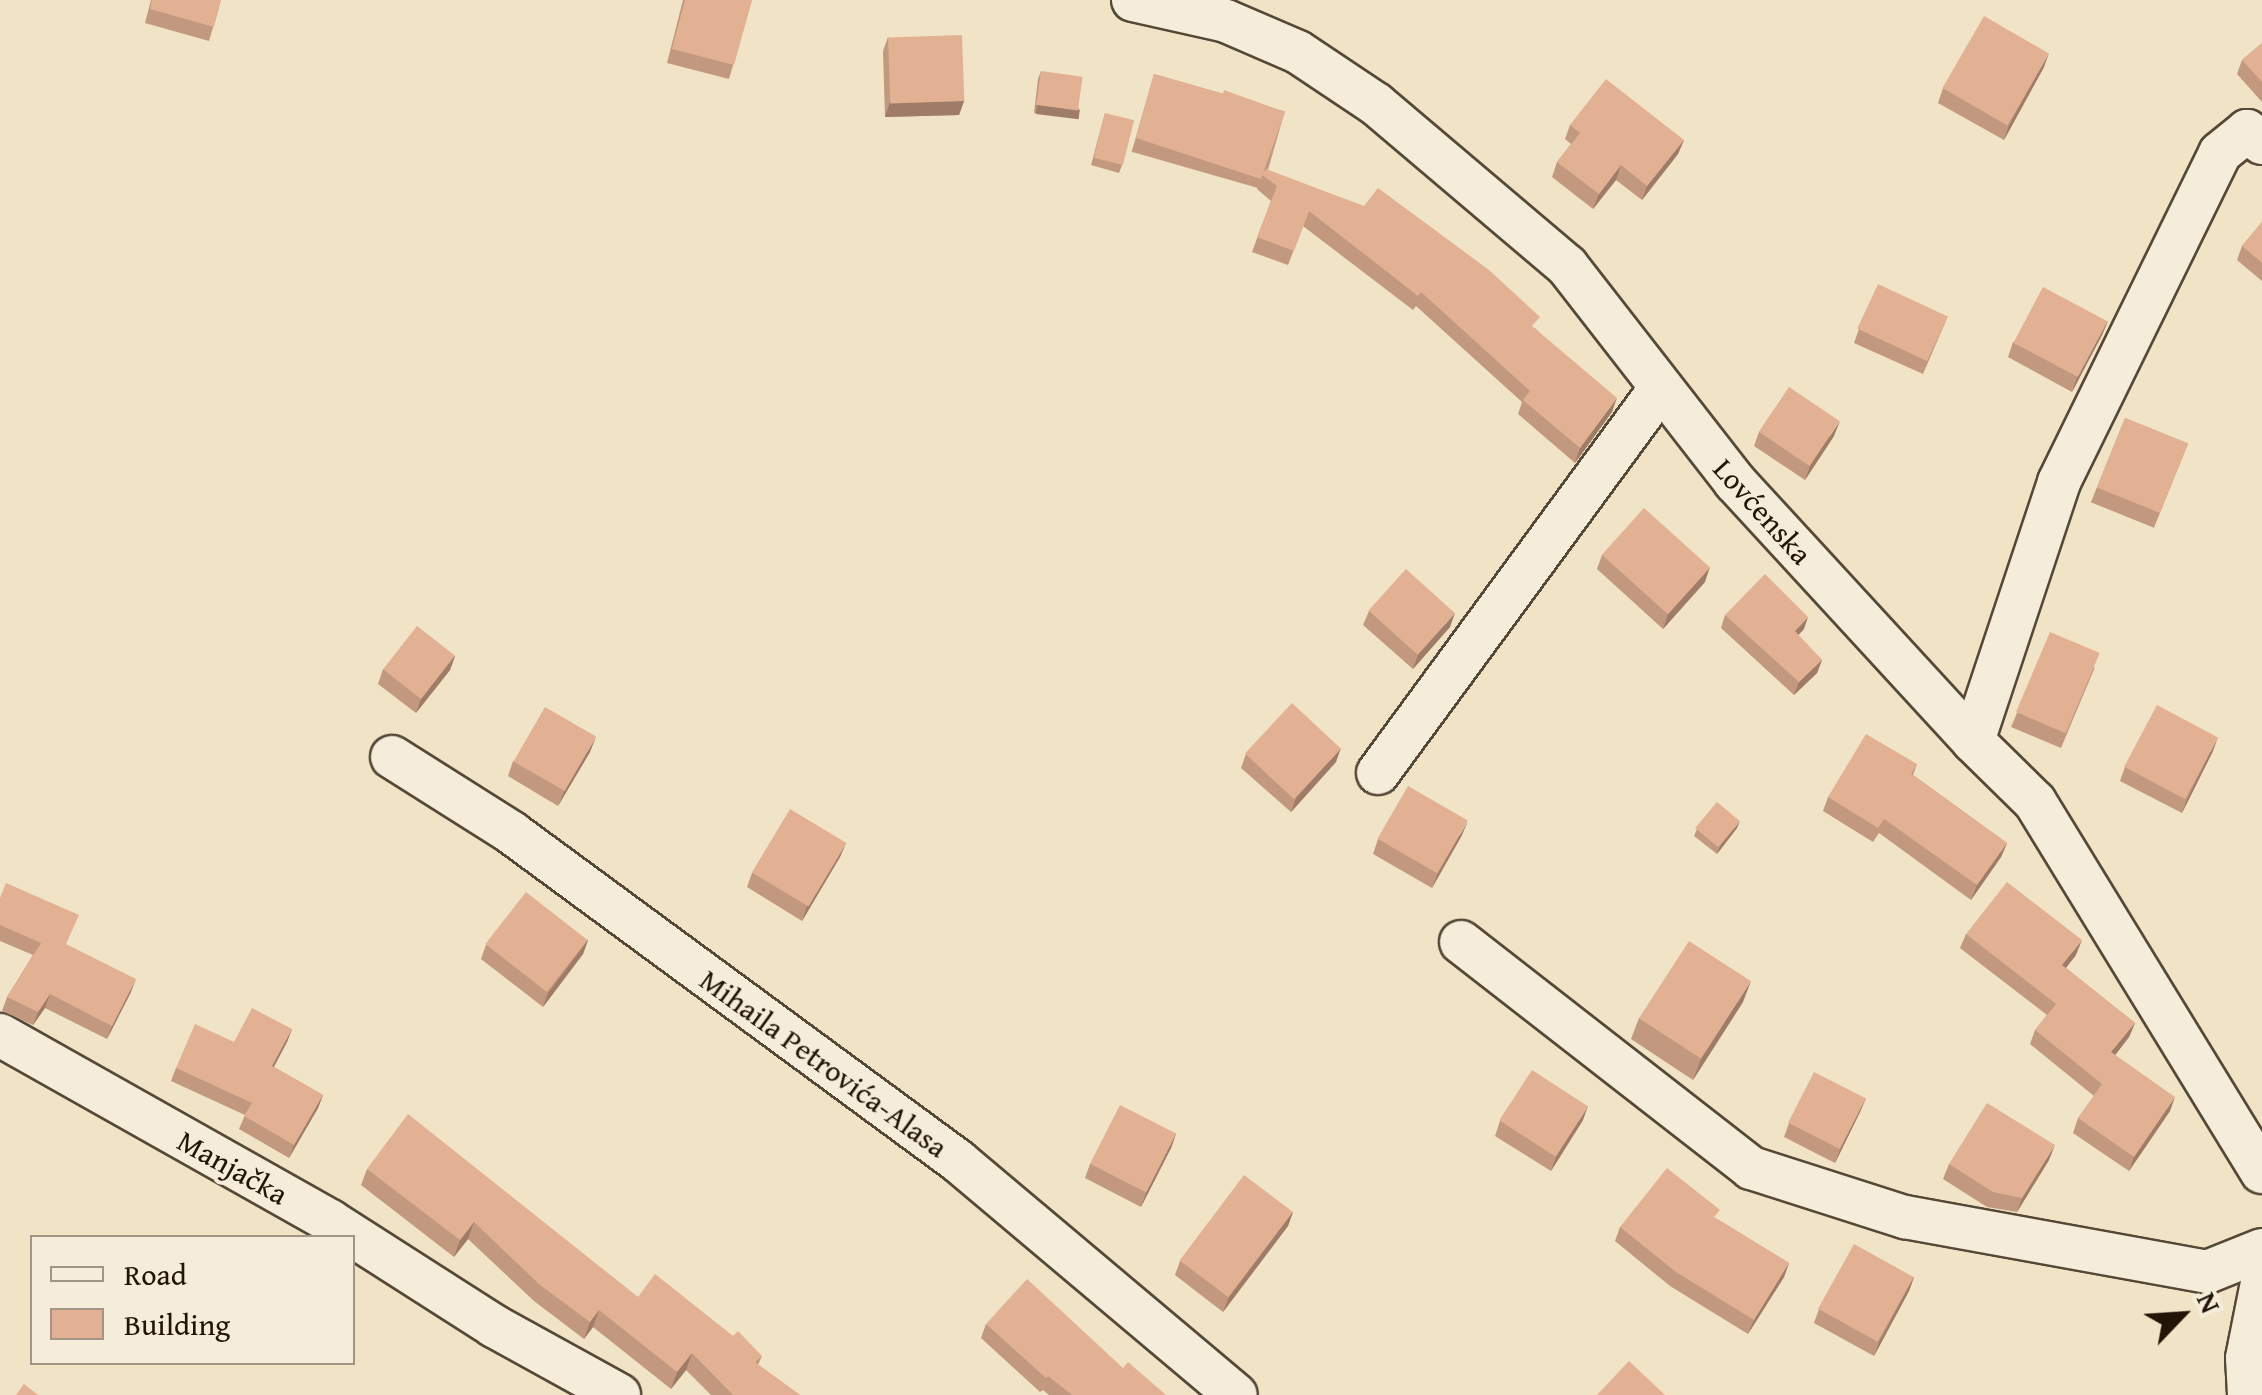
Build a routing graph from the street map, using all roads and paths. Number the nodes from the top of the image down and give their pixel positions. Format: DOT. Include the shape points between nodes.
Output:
graph roads {
  1 [pos="1133,0"];
  2 [pos="1204,7"];
  3 [pos="2262,142"];
  4 [pos="1660,389"];
  5 [pos="1972,741"];
  6 [pos="392,756"];
  7 [pos="1378,774"];
  8 [pos="1461,942"];
  9 [pos="0,1035"];
  10 [pos="2262,1172"];
  11 [pos="353,1235"];
  12 [pos="355,1236"];
  13 [pos="2262,1250"];
  14 [pos="2262,1283"];
  15 [pos="619,1395"];
  16 [pos="1236,1395"];
  17 [pos="2249,1395"];
  1 -- 2 [label="street, Lovćenska"];
  2 -- 4 [label="street, Lovćenska" via="1298,52 1376,104 1567,266"];
  3 -- 5 [label="street" via="2247,131 2220,153 2059,482"];
  4 -- 5 [label="street, Lovćenska" via="1735,482"];
  4 -- 7 [label="street"];
  5 -- 10 [label="street, Lovćenska" via="2035,802"];
  6 -- 16 [label="street, Mihaila Petrovića-Alasa" via="512,832 958,1161"];
  8 -- 13 [label="street" via="1751,1168 1905,1216 2207,1272"];
  9 -- 11 [label="street, Manjačka"];
  12 -- 15 [label="street, Manjačka" via="494,1326"];
  14 -- 17 [label="street" via="2247,1358"];
}
